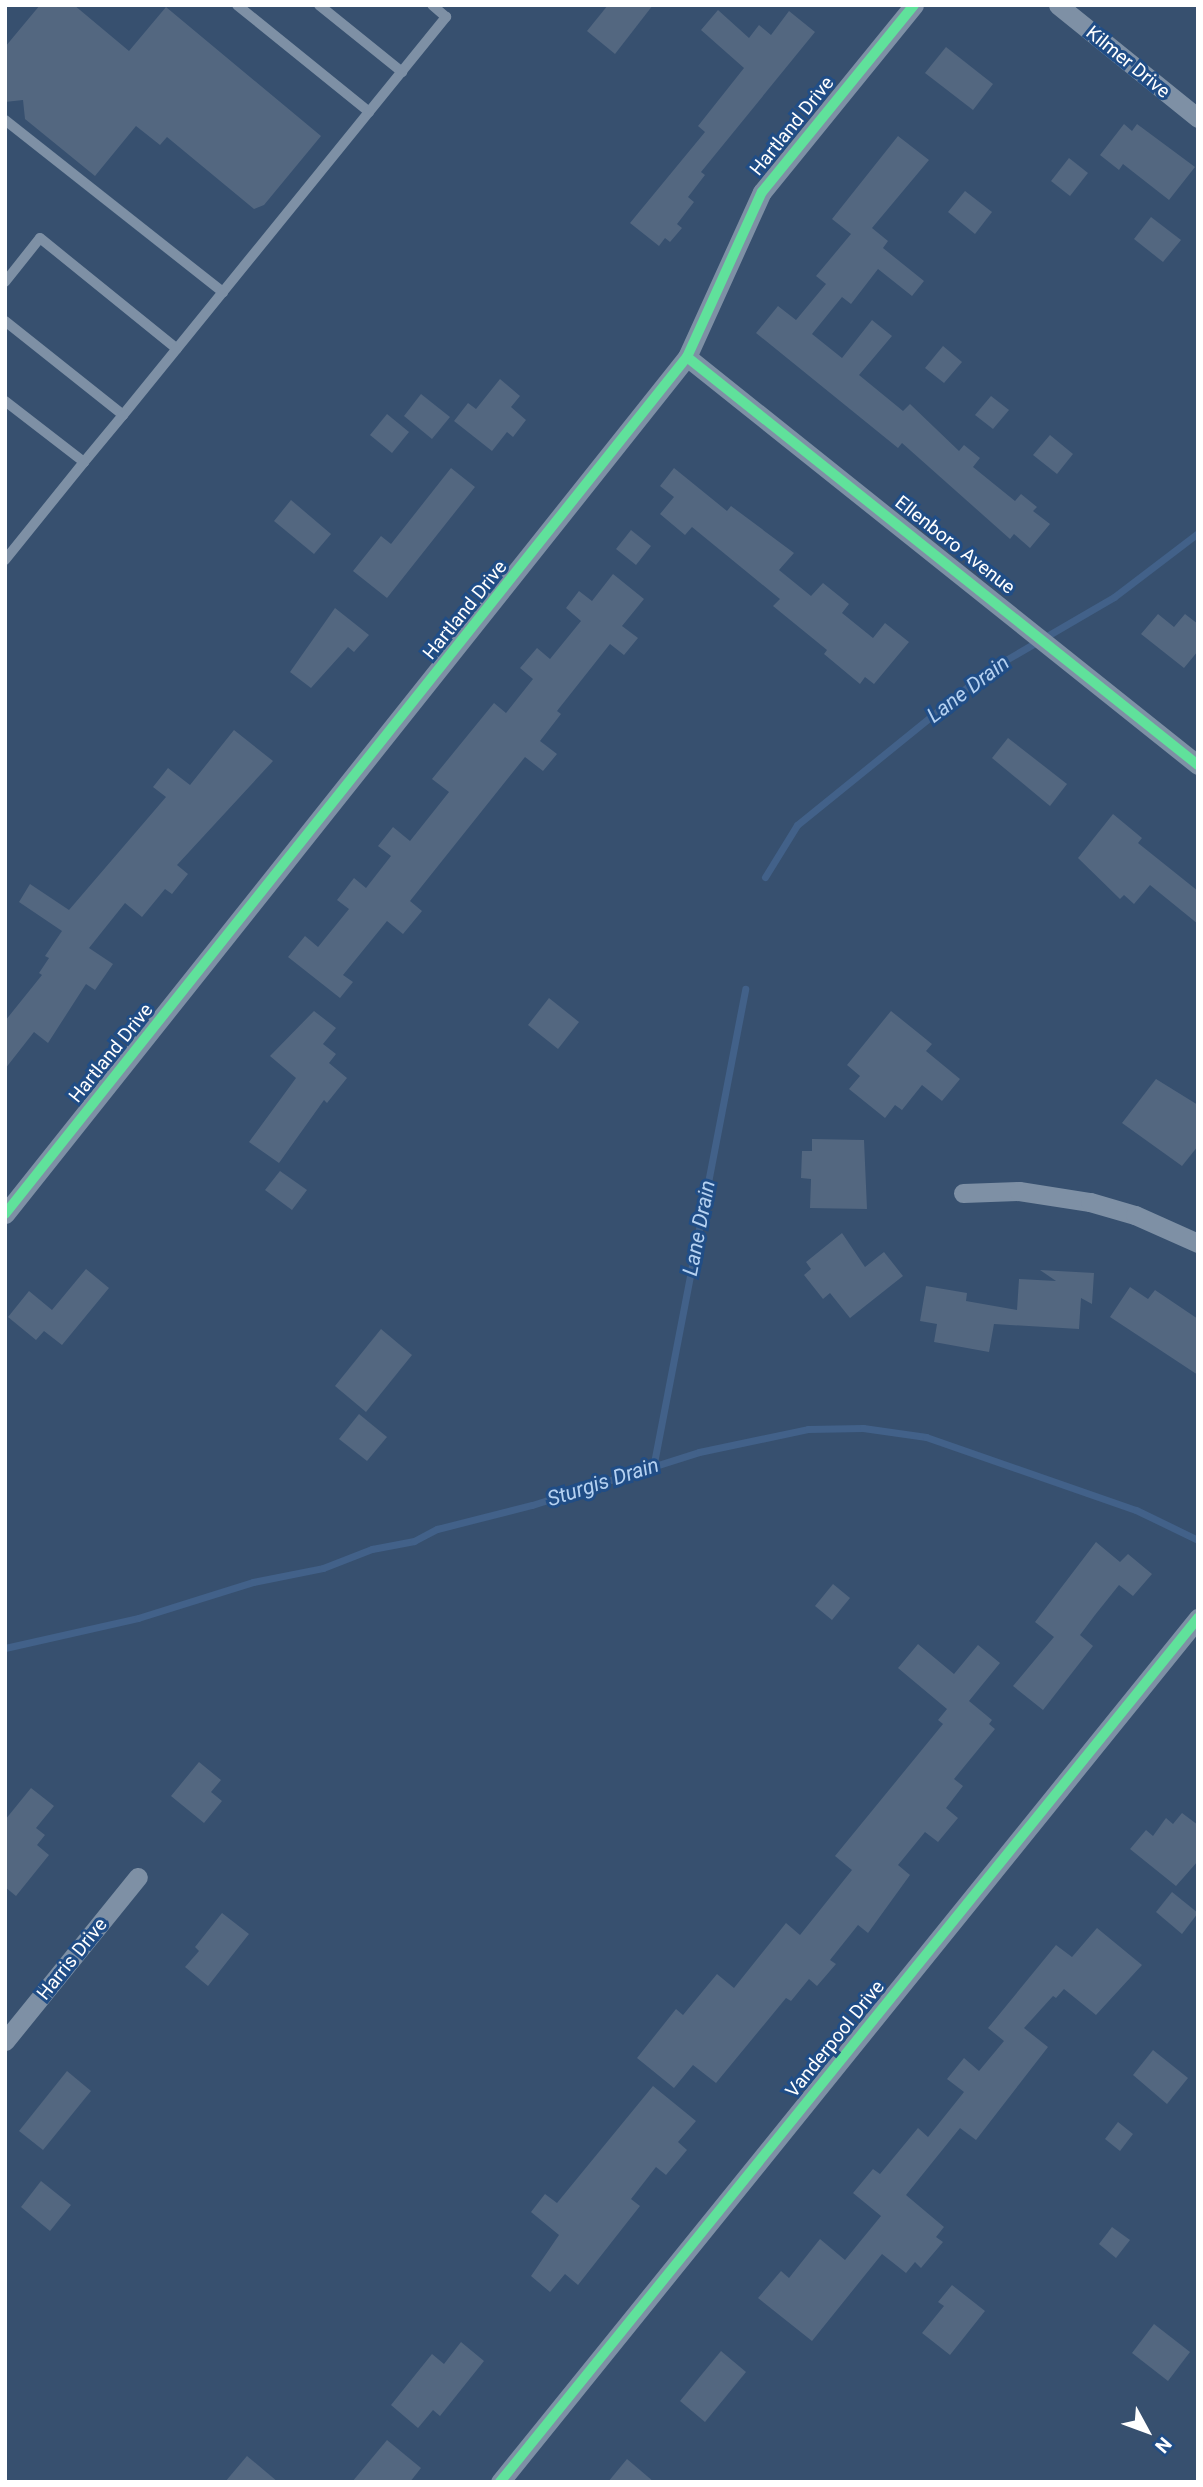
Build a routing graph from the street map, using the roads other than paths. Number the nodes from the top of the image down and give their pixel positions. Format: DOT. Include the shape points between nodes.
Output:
graph roads {
  1 [pos="237,5"];
  2 [pos="319,5"];
  3 [pos="432,5"];
  4 [pos="914,5"];
  5 [pos="1058,5"];
  6 [pos="402,72"];
  7 [pos="369,112"];
  8 [pos="1198,118"];
  9 [pos="5,120"];
  10 [pos="5,282"];
  11 [pos="223,292"];
  12 [pos="5,321"];
  13 [pos="177,349"];
  14 [pos="687,356"];
  15 [pos="5,401"];
  16 [pos="123,415"];
  17 [pos="84,462"];
  18 [pos="5,560"];
  19 [pos="1198,765"];
  20 [pos="963,1193"];
  21 [pos="5,1214"];
  22 [pos="1198,1243"];
  23 [pos="1198,1618"];
  24 [pos="138,1877"];
  25 [pos="5,2041"];
  26 [pos="500,2482"];
  1 -- 7 [label="lane"];
  2 -- 6 [label="lane"];
  3 -- 6 [label="lane" via="446,17"];
  4 -- 14 [label="street, Hartland Drive" via="762,192"];
  5 -- 8 [label="street, Kilmer Drive"];
  6 -- 7 [label="lane"];
  7 -- 11 [label="lane"];
  9 -- 11 [label="lane"];
  10 -- 13 [label="lane" via="40,238"];
  11 -- 13 [label="lane"];
  12 -- 16 [label="lane"];
  13 -- 16 [label="lane"];
  14 -- 19 [label="street, Ellenboro Avenue"];
  14 -- 21 [label="street, Hartland Drive"];
  15 -- 17 [label="lane"];
  16 -- 17 [label="lane"];
  17 -- 18 [label="lane"];
  20 -- 22 [label="street" via="1019,1191 1090,1202 1135,1215"];
  23 -- 26 [label="street, Vanderpool Drive"];
  24 -- 25 [label="street, Harris Drive"];
}
